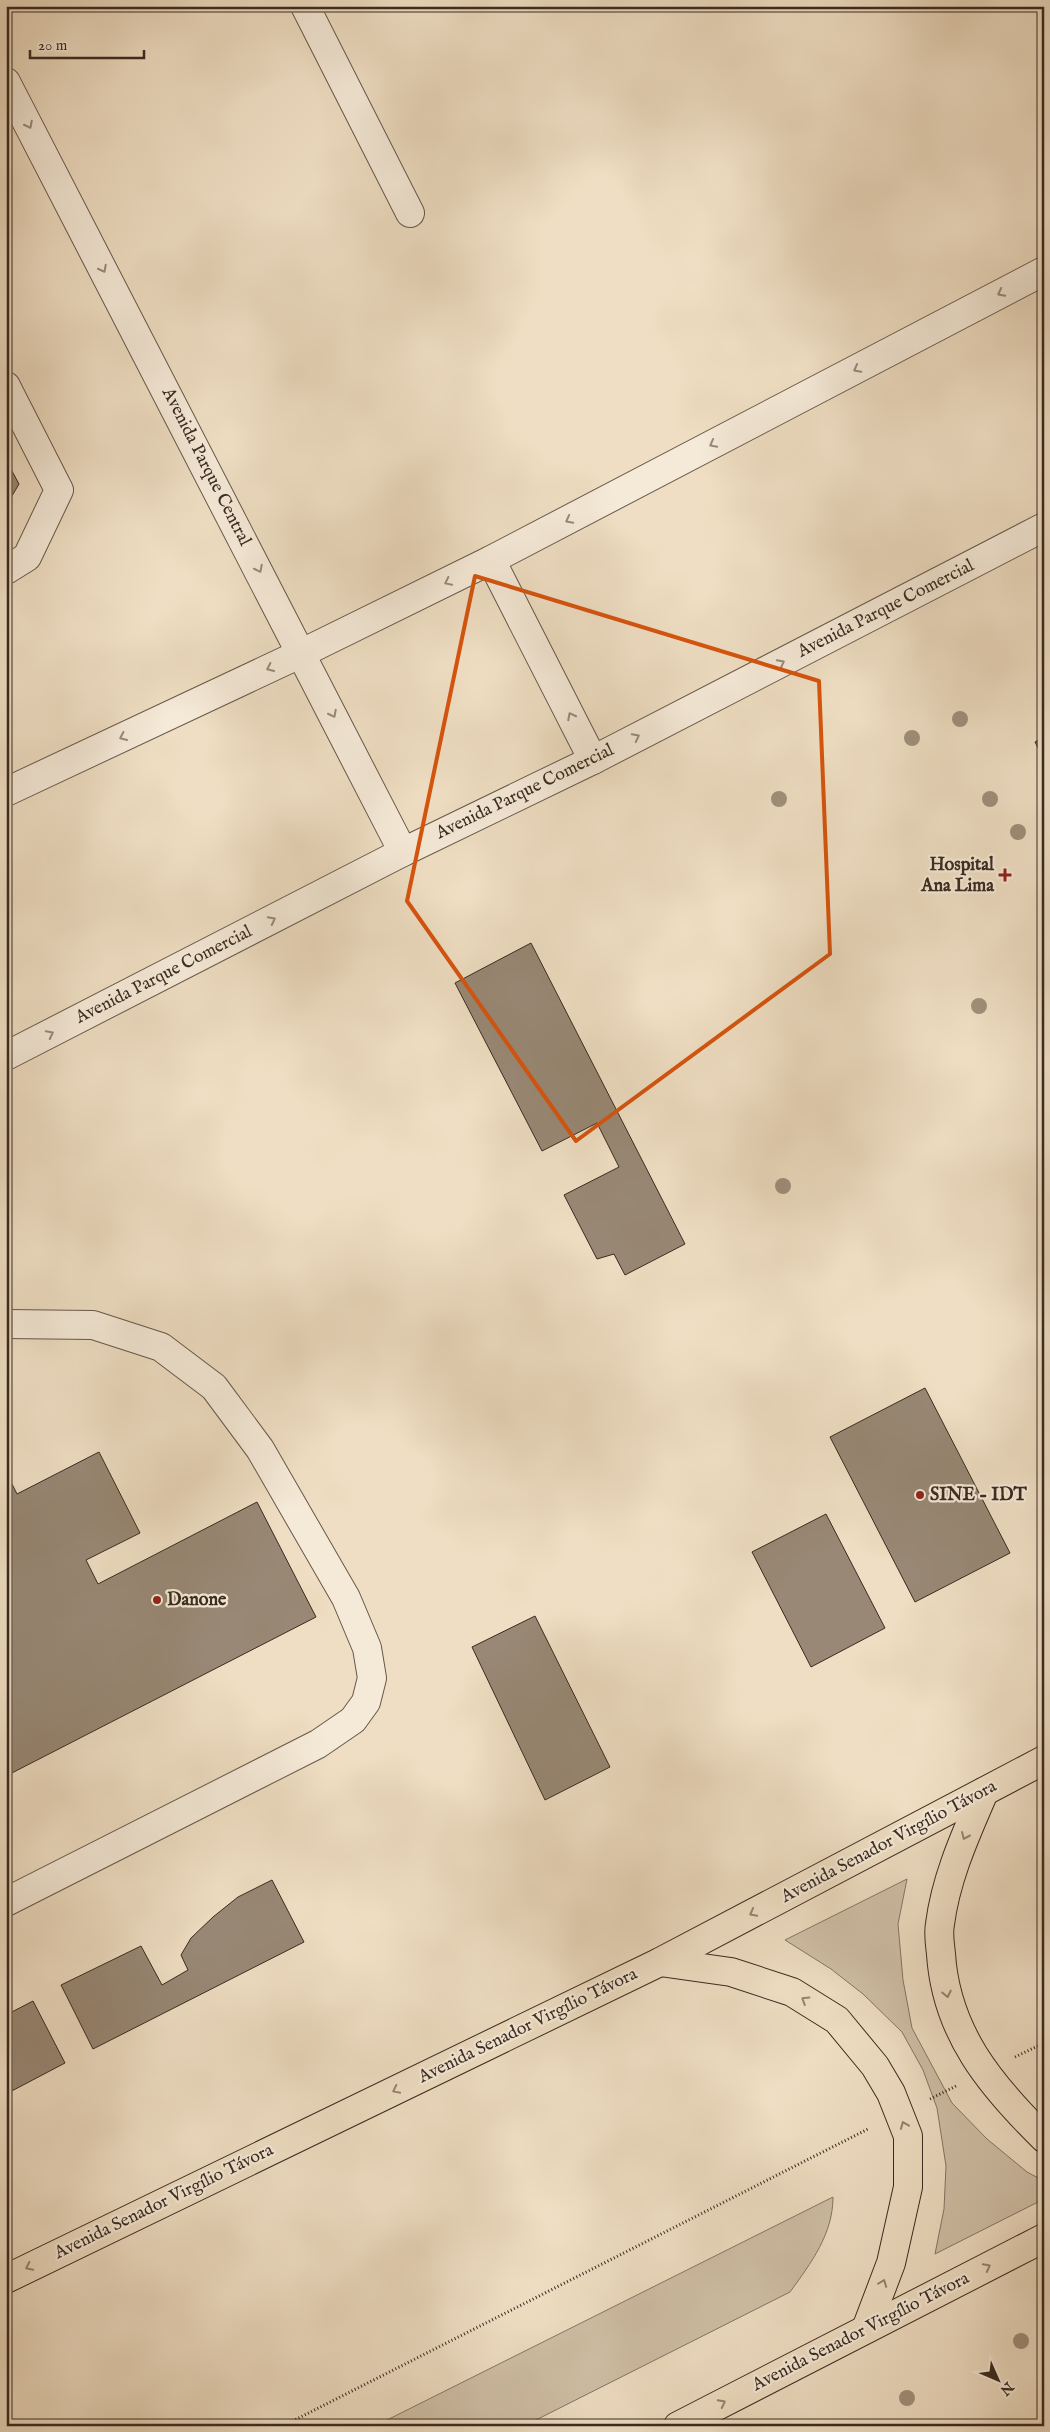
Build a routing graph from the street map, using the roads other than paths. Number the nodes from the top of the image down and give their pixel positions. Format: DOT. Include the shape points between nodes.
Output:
graph roads {
  1 [pos="305,6"];
  2 [pos="6,82"];
  3 [pos="410,213"];
  4 [pos="1044,271"];
  5 [pos="6,386"];
  6 [pos="1044,527"];
  7 [pos="491,560"];
  8 [pos="6,570"];
  9 [pos="302,653"];
  10 [pos="593,760"];
  11 [pos="6,792"];
  12 [pos="403,852"];
  13 [pos="6,1056"];
  14 [pos="6,1324"];
  15 [pos="1044,1760"];
  16 [pos="984,1792"];
  17 [pos="6,1902"];
  18 [pos="660,1962"];
  19 [pos="1044,2138"];
  20 [pos="1044,2238"];
  21 [pos="6,2278"];
  22 [pos="866,2329"];
  23 [pos="678,2426"];
  1 -- 3 [label="street"];
  2 -- 9 [label="street, Avenida Parque Central, one-way"];
  4 -- 7 [label="street, one-way"];
  5 -- 8 [label="street" via="59,490 27,557"];
  10 -- 6 [label="street, Avenida Parque Comercial, one-way"];
  7 -- 9 [label="street, one-way"];
  10 -- 7 [label="street, one-way"];
  9 -- 11 [label="street, one-way"];
  9 -- 12 [label="street, Avenida Parque Central, one-way"];
  10 -- 12 [label="street, Avenida Parque Comercial"];
  13 -- 12 [label="street, Avenida Parque Comercial, one-way"];
  14 -- 17 [label="street" via="94,1325 161,1347 214,1387 260,1449 346,1598 367,1648 372,1678 366,1702 353,1720 318,1744"];
  15 -- 16 [label="main road, Avenida Senador Virgílio Távora"];
  16 -- 18 [label="main road, Avenida Senador Virgílio Távora, one-way"];
  16 -- 19 [label="main road, one-way" via="945,1896 939,1926 942,1970 950,2007 965,2041 994,2085"];
  18 -- 21 [label="main road, Avenida Senador Virgílio Távora, one-way"];
  22 -- 18 [label="main road, one-way" via="891,2263 908,2187 908,2136 891,2092 875,2066 837,2020 792,1992 731,1972"];
  22 -- 20 [label="main road, Avenida Senador Virgílio Távora, one-way"];
  23 -- 22 [label="main road, Avenida Senador Virgílio Távora, one-way"];
}
